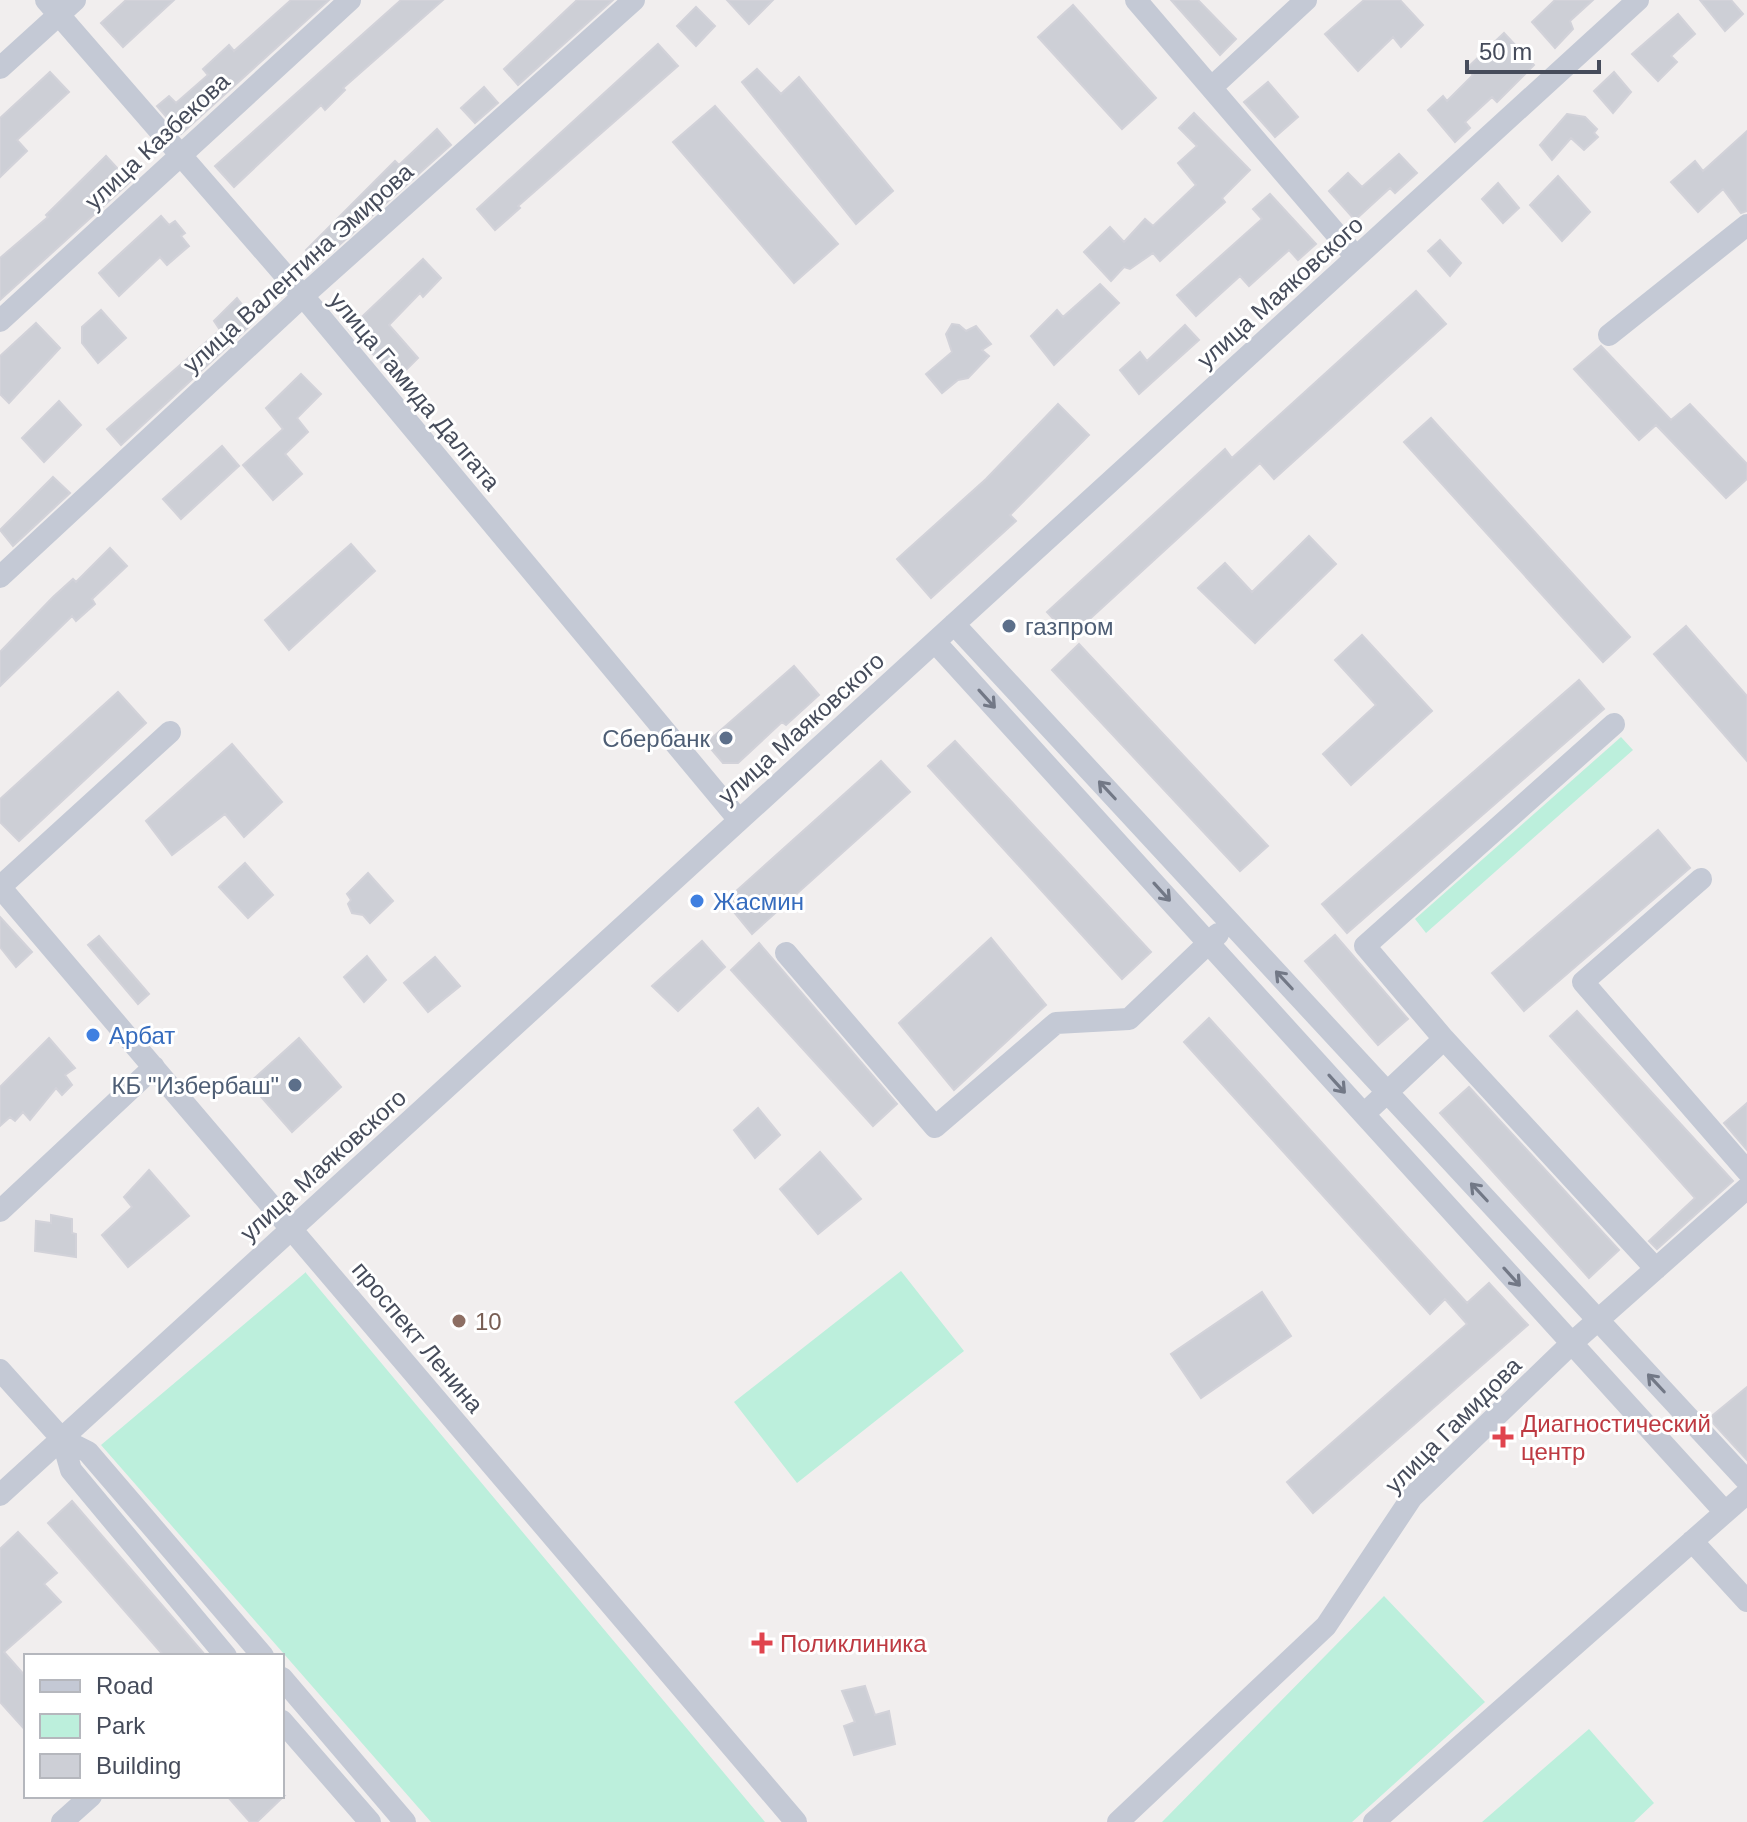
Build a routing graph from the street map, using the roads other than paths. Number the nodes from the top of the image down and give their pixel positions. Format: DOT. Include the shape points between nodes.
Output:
graph roads {
  1 [pos="350,0"];
  2 [pos="634,0"];
  3 [pos="1136,0"];
  4 [pos="1306,0"];
  5 [pos="1638,0"];
  6 [pos="60,5"];
  7 [pos="0,68"];
  8 [pos="1212,87"];
  9 [pos="180,155"];
  10 [pos="1747,225"];
  11 [pos="1356,257"];
  12 [pos="303,296"];
  13 [pos="0,321"];
  14 [pos="1609,335"];
  15 [pos="0,577"];
  16 [pos="954,624"];
  17 [pos="935,642"];
  18 [pos="1614,724"];
  19 [pos="170,732"];
  20 [pos="739,820"];
  21 [pos="1701,879"];
  22 [pos="0,887"];
  23 [pos="1230,923"];
  24 [pos="1209,943"];
  25 [pos="786,953"];
  26 [pos="1444,1039"];
  27 [pos="154,1067"];
  28 [pos="1387,1092"];
  29 [pos="1364,1114"];
  30 [pos="1747,1171"];
  31 [pos="1747,1188"];
  32 [pos="0,1211"];
  33 [pos="292,1229"];
  34 [pos="1656,1269"];
  35 [pos="1598,1320"];
  36 [pos="1572,1343"];
  37 [pos="0,1370"];
  38 [pos="62,1439"];
  39 [pos="1747,1481"];
  40 [pos="1747,1493"];
  41 [pos="0,1495"];
  42 [pos="1725,1512"];
  43 [pos="1692,1541"];
  44 [pos="1747,1601"];
  45 [pos="254,1653"];
  46 [pos="224,1654"];
  47 [pos="284,1680"];
  48 [pos="315,1718"];
  49 [pos="289,1729"];
  50 [pos="89,1798"];
  51 [pos="62,1822"];
  52 [pos="370,1822"];
  53 [pos="405,1822"];
  54 [pos="796,1822"];
  55 [pos="1118,1822"];
  56 [pos="1374,1822"];
  1 -- 9 [label="street, улица Казбекова"];
  2 -- 12 [label="street, улица Валентина Эмирова"];
  3 -- 8 [label="street"];
  4 -- 8 [label="street"];
  5 -- 11 [label="street, улица Маяковского"];
  6 -- 7 [label="street"];
  6 -- 9 [label="street, улица Гамида Далгата"];
  8 -- 11 [label="street"];
  9 -- 12 [label="street, улица Гамида Далгата"];
  9 -- 13 [label="street, улица Казбекова"];
  10 -- 14 [label="street"];
  11 -- 16 [label="street, улица Маяковского"];
  12 -- 15 [label="street, улица Валентина Эмирова"];
  12 -- 20 [label="street, улица Гамида Далгата"];
  16 -- 17 [label="street, улица Маяковского"];
  23 -- 16 [label="street, one-way"];
  17 -- 20 [label="street, улица Маяковского"];
  17 -- 24 [label="street, one-way"];
  18 -- 26 [label="street" via="1365,946"];
  19 -- 22 [label="street"];
  20 -- 33 [label="street, улица Маяковского"];
  21 -- 30 [label="street" via="1583,982"];
  22 -- 27 [label="street, проспект Ленина"];
  23 -- 24 [label="street"];
  28 -- 23 [label="street, one-way"];
  24 -- 25 [label="street" via="1129,1019 1056,1023 935,1127"];
  24 -- 29 [label="street, one-way"];
  26 -- 28 [label="street"];
  26 -- 34 [label="street"];
  27 -- 32 [label="street"];
  27 -- 33 [label="street, проспект Ленина"];
  28 -- 29 [label="street"];
  35 -- 28 [label="street, one-way"];
  29 -- 36 [label="street, one-way"];
  31 -- 34 [label="street, улица Гамидова"];
  33 -- 38 [label="street, улица Маяковского"];
  33 -- 54 [label="street, проспект Ленина"];
  34 -- 35 [label="street, улица Гамидова"];
  35 -- 36 [label="street, улица Гамидова"];
  39 -- 35 [label="street, one-way"];
  36 -- 42 [label="street"];
  36 -- 55 [label="street, улица Гамидова" via="1412,1497 1326,1626"];
  37 -- 38 [label="street"];
  38 -- 41 [label="street, улица Маяковского"];
  38 -- 45 [label="street" via="88,1452"];
  38 -- 46 [label="street" via="71,1470"];
  40 -- 42 [label="street"];
  42 -- 43 [label="street"];
  43 -- 44 [label="street"];
  43 -- 56 [label="street"];
  47 -- 48 [label="street"];
  48 -- 49 [label="street"];
  48 -- 53 [label="street"];
  49 -- 52 [label="street"];
  50 -- 51 [label="street"];
}
